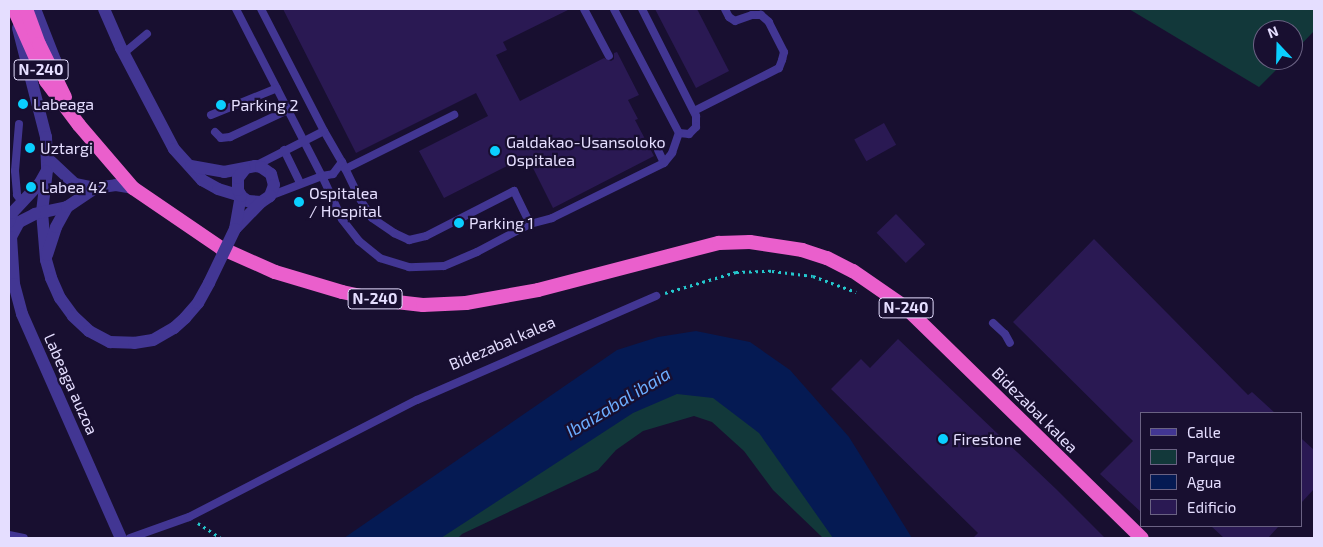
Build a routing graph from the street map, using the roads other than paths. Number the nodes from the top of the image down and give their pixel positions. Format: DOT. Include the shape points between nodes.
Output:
graph roads {
  1 [pos="13,9"];
  2 [pos="26,9"];
  3 [pos="35,9"];
  4 [pos="104,9"];
  5 [pos="236,9"];
  6 [pos="261,9"];
  7 [pos="584,9"];
  8 [pos="614,9"];
  9 [pos="642,9"];
  10 [pos="725,9"];
  11 [pos="147,34"];
  12 [pos="124,53"];
  13 [pos="609,56"];
  14 [pos="61,88"];
  15 [pos="277,88"];
  16 [pos="288,110"];
  17 [pos="694,111"];
  18 [pos="454,114"];
  19 [pos="211,115"];
  20 [pos="19,124"];
  21 [pos="79,125"];
  22 [pos="324,131"];
  23 [pos="215,132"];
  24 [pos="680,133"];
  25 [pos="304,141"];
  26 [pos="284,150"];
  27 [pos="658,150"];
  28 [pos="664,163"];
  29 [pos="47,164"];
  30 [pos="343,165"];
  31 [pos="191,166"];
  32 [pos="250,167"];
  33 [pos="322,176"];
  34 [pos="300,183"];
  35 [pos="95,188"];
  36 [pos="133,188"];
  37 [pos="241,196"];
  38 [pos="266,199"];
  39 [pos="22,202"];
  40 [pos="68,207"];
  41 [pos="39,213"];
  42 [pos="9,222"];
  43 [pos="530,224"];
  44 [pos="235,229"];
  45 [pos="10,234"];
  46 [pos="46,260"];
  47 [pos="656,296"];
  48 [pos="993,323"];
  49 [pos="1010,343"];
  50 [pos="9,535"];
  51 [pos="24,538"];
  52 [pos="121,538"];
  53 [pos="130,538"];
  54 [pos="1142,538"];
  1 -- 21 [label="highway, N-240" via="46,81"];
  1 -- 29 [label="street, Labeaga auzoa" via="36,92 46,138"];
  2 -- 14 [label="highway, N-240"];
  3 -- 14 [label="street" via="55,60"];
  4 -- 12 [label="street"];
  5 -- 15 [label="lane"];
  6 -- 22 [label="lane"];
  7 -- 13 [label="lane"];
  8 -- 24 [label="lane"];
  9 -- 17 [label="lane"];
  10 -- 17 [label="lane" via="735,21 761,15 778,38 784,52 782,60 779,68"];
  11 -- 12 [label="lane"];
  12 -- 31 [label="street" via="174,149"];
  14 -- 21 [label="highway, N-240"];
  15 -- 16 [label="lane"];
  15 -- 19 [label="lane"];
  16 -- 23 [label="lane" via="230,137 221,138"];
  16 -- 25 [label="lane"];
  17 -- 24 [label="lane" via="696,127 689,134"];
  18 -- 30 [label="lane"];
  20 -- 39 [label="lane" via="15,171 16,195"];
  21 -- 36 [label="highway, N-240"];
  22 -- 25 [label="lane"];
  22 -- 30 [label="lane"];
  24 -- 28 [label="lane"];
  25 -- 26 [label="lane"];
  25 -- 33 [label="lane"];
  26 -- 32 [label="lane"];
  26 -- 34 [label="lane"];
  27 -- 28 [label="lane"];
  28 -- 43 [label="lane" via="552,218"];
  29 -- 35 [label="street, Labeaga auzoa" via="75,184"];
  29 -- 39 [label="street" via="40,183"];
  29 -- 41 [label="street, Labeaga auzoa"];
  30 -- 33 [label="lane" via="333,174"];
  30 -- 43 [label="lane" via="372,218 409,240 426,236 514,191"];
  31 -- 32 [label="street" via="224,172"];
  31 -- 37 [label="street" via="202,180"];
  32 -- 37 [label="street" via="238,178"];
  32 -- 38 [label="street" via="266,169 273,179"];
  33 -- 34 [label="lane"];
  33 -- 43 [label="lane" via="342,219 358,241 380,258 409,267 444,266"];
  34 -- 38 [label="lane"];
  35 -- 36 [label="street, Labeaga auzoa" via="116,185"];
  35 -- 40 [label="street, Labeaga auzoa"];
  36 -- 54 [label="highway, Bidezabal kalea / N-240" via="221,248 275,272 342,292 423,305 466,303 531,292 719,243 750,242 802,250 827,258 853,271 905,307"];
  37 -- 38 [label="street" via="248,201"];
  37 -- 44 [label="street"];
  38 -- 44 [label="street"];
  39 -- 41 [label="street"];
  39 -- 42 [label="street"];
  40 -- 41 [label="street, Labeaga auzoa"];
  40 -- 46 [label="street, Labeaga auzoa" via="56,227"];
  41 -- 45 [label="street, Labeaga auzoa" via="19,222"];
  41 -- 46 [label="street, Labeaga auzoa"];
  44 -- 46 [label="street, Labeaga auzoa, bridge" via="198,302 174,328 153,340 110,342 89,331 60,298"];
  45 -- 52 [label="street, Labeaga auzoa" via="14,284 22,314"];
  47 -- 53 [label="lane, Bidezabal kalea" via="417,400 189,517"];
  48 -- 49 [label="lane"];
  50 -- 51 [label="lane"];
}
